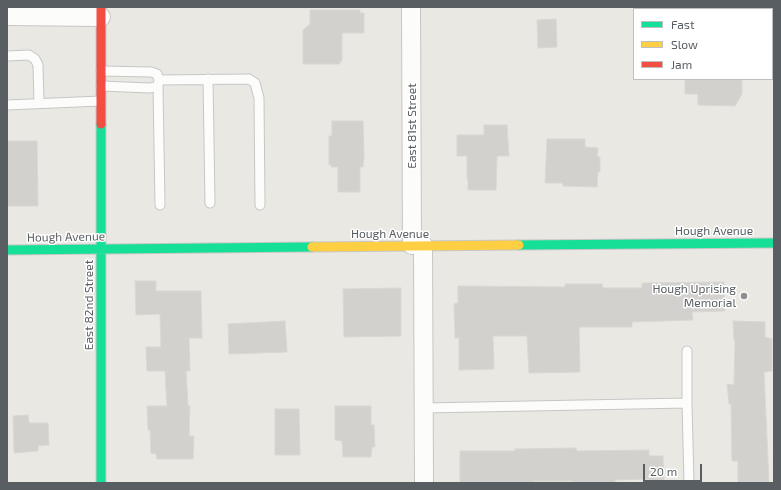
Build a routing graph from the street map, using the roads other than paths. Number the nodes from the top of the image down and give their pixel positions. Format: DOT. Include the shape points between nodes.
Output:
graph roads {
  1 [pos="411,7"];
  2 [pos="101,12"];
  3 [pos="7,16"];
  4 [pos="7,56"];
  5 [pos="101,71"];
  6 [pos="208,80"];
  7 [pos="158,83"];
  8 [pos="101,86"];
  9 [pos="101,101"];
  10 [pos="40,103"];
  11 [pos="7,105"];
  12 [pos="210,203"];
  13 [pos="160,205"];
  14 [pos="260,205"];
  15 [pos="774,243"];
  16 [pos="417,245"];
  17 [pos="101,248"];
  18 [pos="7,250"];
  19 [pos="688,351"];
  20 [pos="687,403"];
  21 [pos="424,408"];
  22 [pos="101,483"];
  23 [pos="424,483"];
  24 [pos="689,483"];
  1 -- 16 [label="street, East 81st Street"];
  2 -- 3 [label="street"];
  2 -- 5 [label="street, East 82nd Street"];
  4 -- 10 [label="lane" via="29,55 35,59 38,65"];
  5 -- 7 [label="lane" via="151,72 157,74"];
  5 -- 8 [label="street, East 82nd Street"];
  6 -- 7 [label="lane"];
  6 -- 12 [label="lane"];
  6 -- 14 [label="lane" via="249,79 255,83 259,98"];
  7 -- 8 [label="lane" via="150,88"];
  7 -- 13 [label="lane"];
  8 -- 9 [label="street, East 82nd Street"];
  9 -- 10 [label="lane"];
  9 -- 17 [label="street, East 82nd Street"];
  10 -- 11 [label="lane"];
  15 -- 16 [label="street, Hough Avenue"];
  16 -- 17 [label="street, Hough Avenue"];
  16 -- 21 [label="street, East 81st Street"];
  17 -- 18 [label="street, Hough Avenue"];
  17 -- 22 [label="street, East 82nd Street"];
  19 -- 20 [label="lane"];
  20 -- 21 [label="lane"];
  20 -- 24 [label="lane"];
  21 -- 23 [label="street, East 81st Street"];
}
